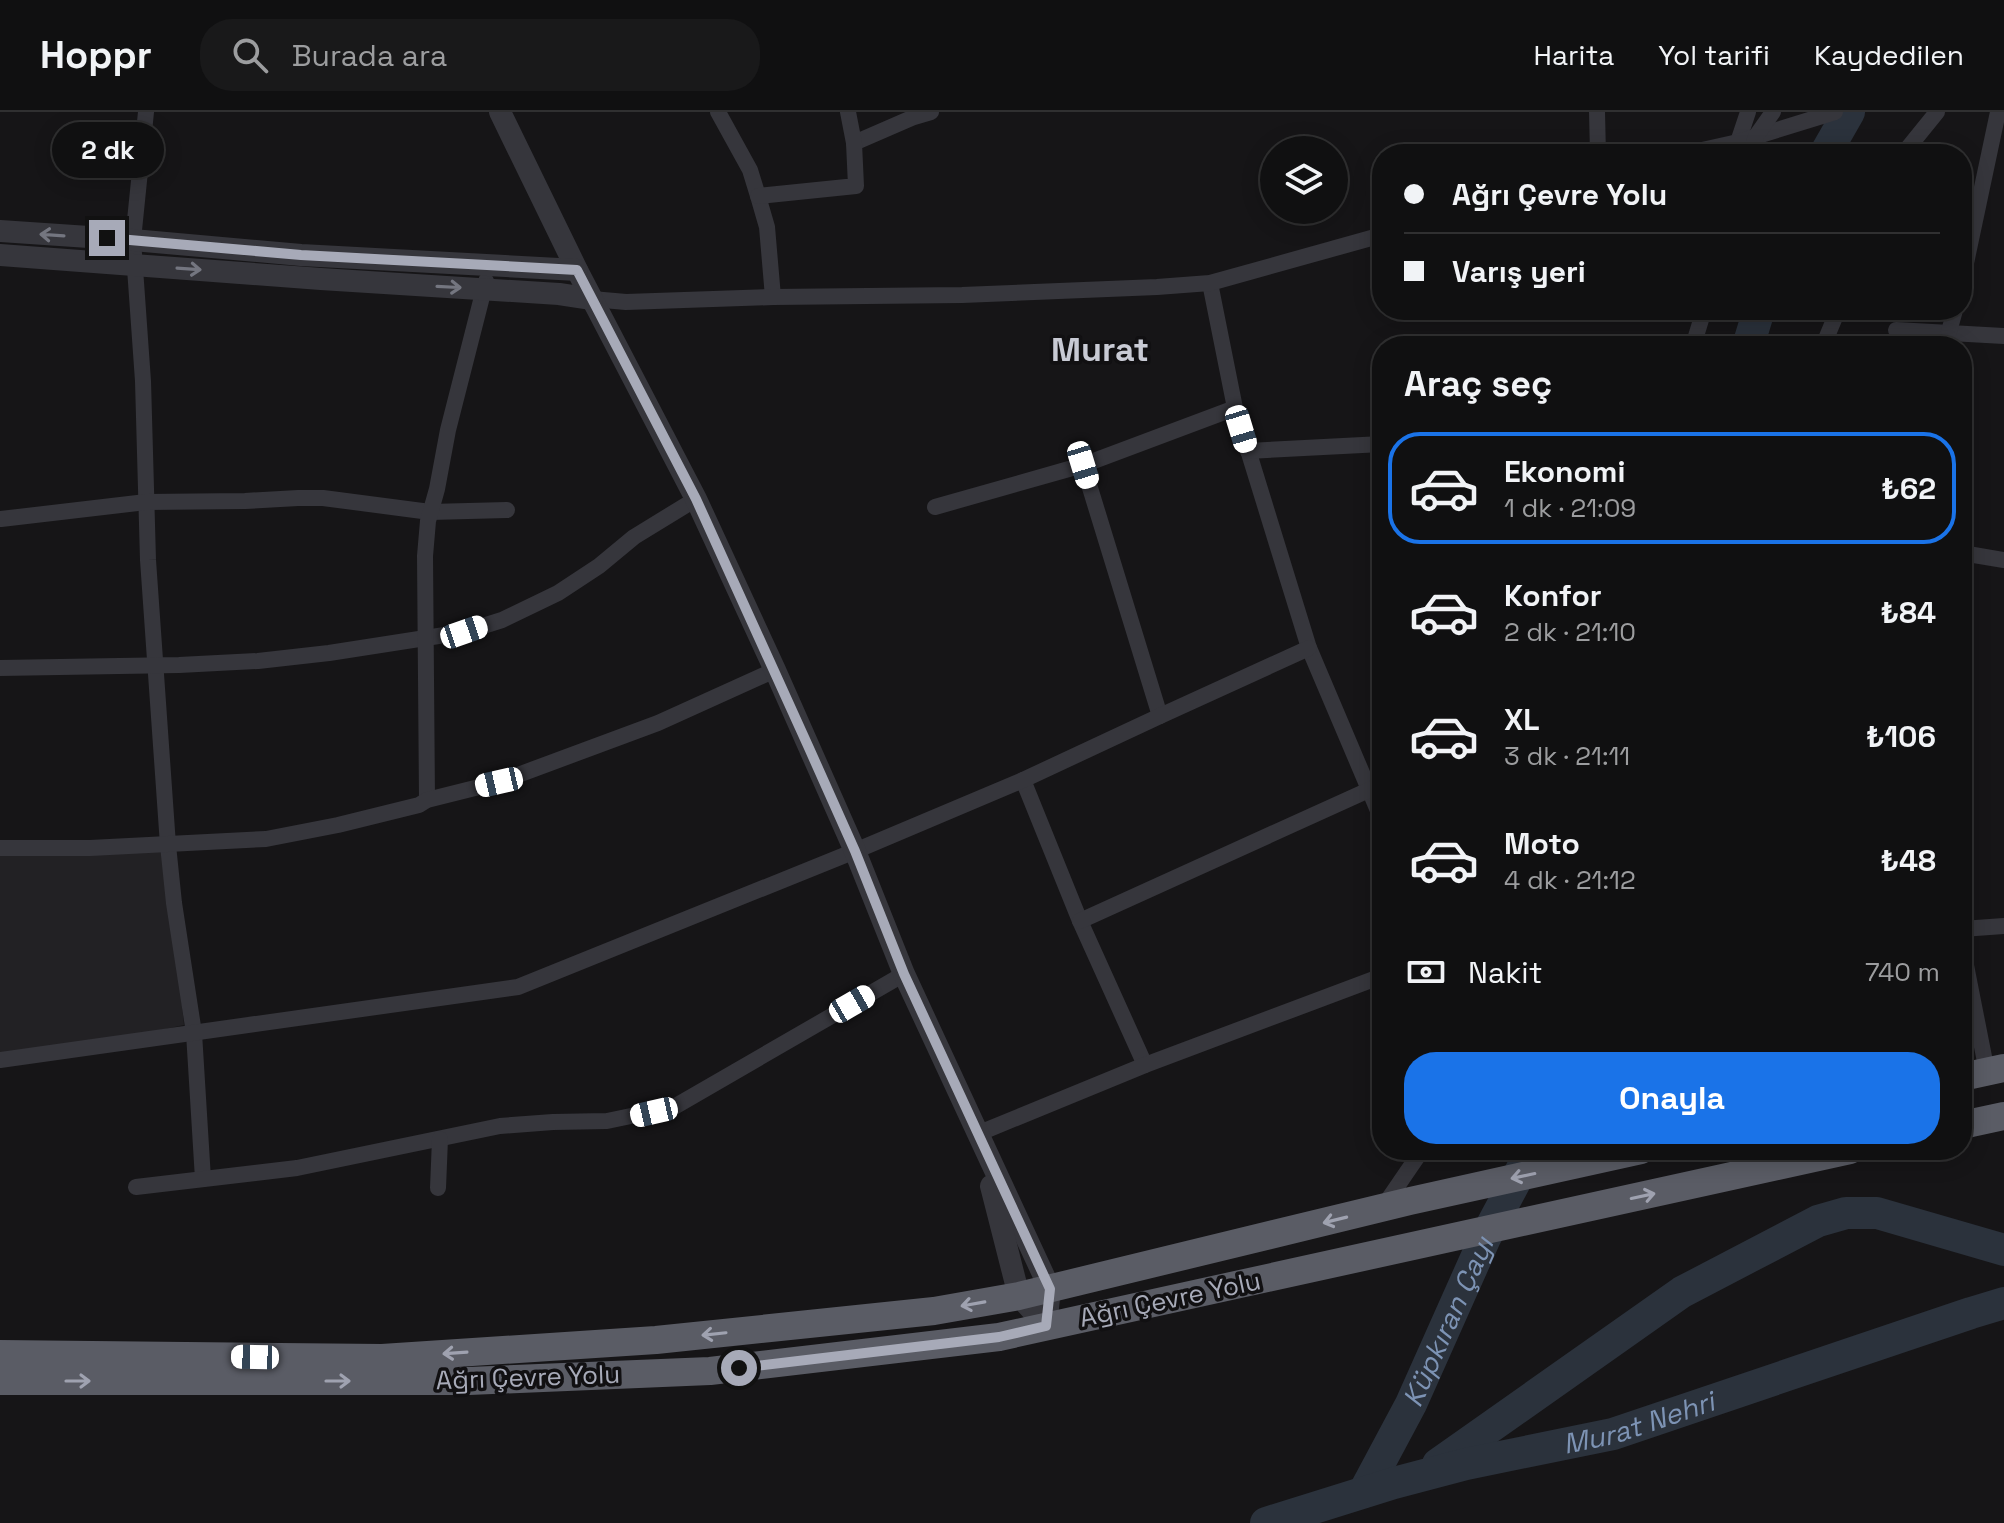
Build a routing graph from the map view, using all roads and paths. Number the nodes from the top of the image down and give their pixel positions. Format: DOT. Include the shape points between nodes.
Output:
graph roads {
  1 [pos="146,112"];
  2 [pos="500,112"];
  3 [pos="718,112"];
  4 [pos="848,112"];
  5 [pos="931,112"];
  6 [pos="1597,112"];
  7 [pos="1748,112"];
  8 [pos="1773,112"];
  9 [pos="1835,112"];
  10 [pos="1937,112"];
  11 [pos="1998,112"];
  12 [pos="1756,136"];
  13 [pos="1738,142"];
  14 [pos="854,143"];
  15 [pos="1598,144"];
  16 [pos="1729,144"];
  17 [pos="1754,144"];
  18 [pos="1911,144"];
  19 [pos="758,196"];
  20 [pos="0,231"];
  21 [pos="1972,235"];
  22 [pos="1372,238"];
  23 [pos="133,240"];
  24 [pos="0,255"];
  25 [pos="134,265"];
  26 [pos="490,266"];
  27 [pos="577,270"];
  28 [pos="1210,283"];
  29 [pos="484,289"];
  30 [pos="773,297"];
  31 [pos="592,299"];
  32 [pos="1896,330"];
  33 [pos="1930,336"];
  34 [pos="2004,336"];
  35 [pos="1972,338"];
  36 [pos="1235,408"];
  37 [pos="1372,445"];
  38 [pos="1248,451"];
  39 [pos="1083,465"];
  40 [pos="696,499"];
  41 [pos="146,502"];
  42 [pos="935,507"];
  43 [pos="507,510"];
  44 [pos="430,512"];
  45 [pos="1,519"];
  46 [pos="1972,555"];
  47 [pos="2004,560"];
  48 [pos="425,637"];
  49 [pos="1309,648"];
  50 [pos="155,665"];
  51 [pos="0,668"];
  52 [pos="775,670"];
  53 [pos="1160,716"];
  54 [pos="1372,779"];
  55 [pos="1023,780"];
  56 [pos="1372,789"];
  57 [pos="427,800"];
  58 [pos="168,845"];
  59 [pos="0,848"];
  60 [pos="855,851"];
  61 [pos="1080,921"];
  62 [pos="2004,926"];
  63 [pos="1972,928"];
  64 [pos="904,974"];
  65 [pos="1372,980"];
  66 [pos="1972,1003"];
  67 [pos="194,1033"];
  68 [pos="0,1060"];
  69 [pos="1145,1065"];
  70 [pos="1984,1072"];
  71 [pos="2004,1116"];
  72 [pos="1972,1123"];
  73 [pos="977,1134"];
  74 [pos="440,1139"];
  75 [pos="1415,1160"];
  76 [pos="1594,1160"];
  77 [pos="1805,1160"];
  78 [pos="203,1179"];
  79 [pos="136,1187"];
  80 [pos="438,1188"];
  81 [pos="1382,1208"];
  82 [pos="1050,1289"];
  83 [pos="1019,1296"];
  84 [pos="1046,1326"];
  85 [pos="0,1354"];
  86 [pos="0,1381"];
  1 -- 23 [label="street"];
  2 -- 27 [label="street"];
  3 -- 19 [label="street"];
  4 -- 14 [label="street"];
  5 -- 14 [label="street"];
  6 -- 15 [label="street"];
  7 -- 13 [label="street"];
  8 -- 12 [label="street"];
  9 -- 12 [label="street"];
  10 -- 18 [label="street"];
  11 -- 21 [label="street"];
  12 -- 13 [label="street"];
  12 -- 17 [label="street"];
  13 -- 16 [label="street"];
  14 -- 19 [label="street" via="856,186"];
  19 -- 30 [label="street" via="767,227"];
  23 -- 20 [label="street, one-way"];
  22 -- 28 [label="street"];
  23 -- 25 [label="street"];
  23 -- 26 [label="street"];
  24 -- 25 [label="street"];
  25 -- 29 [label="street, one-way"];
  25 -- 41 [label="street"];
  26 -- 27 [label="street"];
  26 -- 29 [label="street"];
  27 -- 31 [label="street"];
  28 -- 30 [label="street" via="962,295"];
  28 -- 36 [label="street"];
  29 -- 31 [label="street"];
  29 -- 44 [label="street"];
  30 -- 31 [label="street"];
  31 -- 40 [label="street"];
  32 -- 33 [label="street"];
  34 -- 35 [label="street"];
  36 -- 38 [label="street"];
  36 -- 39 [label="street"];
  37 -- 38 [label="street"];
  38 -- 49 [label="street"];
  39 -- 42 [label="street"];
  39 -- 53 [label="street"];
  40 -- 48 [label="street" via="558,593 502,620"];
  40 -- 52 [label="street"];
  41 -- 44 [label="street" via="323,498"];
  41 -- 45 [label="street"];
  41 -- 50 [label="street"];
  43 -- 44 [label="street"];
  44 -- 48 [label="street"];
  46 -- 47 [label="street"];
  48 -- 50 [label="street" via="258,661"];
  48 -- 57 [label="street"];
  49 -- 53 [label="street"];
  49 -- 54 [label="street"];
  50 -- 51 [label="street"];
  50 -- 58 [label="street"];
  52 -- 57 [label="street" via="658,723 499,782"];
  52 -- 60 [label="street"];
  53 -- 55 [label="street"];
  55 -- 60 [label="street"];
  55 -- 61 [label="street"];
  56 -- 61 [label="street"];
  57 -- 58 [label="street" via="266,839"];
  58 -- 59 [label="street"];
  58 -- 67 [label="street"];
  60 -- 64 [label="street"];
  60 -- 67 [label="street" via="518,987"];
  61 -- 69 [label="street"];
  62 -- 63 [label="street"];
  64 -- 73 [label="street"];
  64 -- 74 [label="street" via="674,1107 607,1121 500,1126"];
  65 -- 69 [label="street"];
  66 -- 70 [label="street"];
  67 -- 68 [label="street"];
  67 -- 78 [label="street"];
  69 -- 73 [label="street"];
  71 -- 72 [label="highway"];
  73 -- 82 [label="street"];
  73 -- 83 [label="street"];
  74 -- 78 [label="street" via="297,1168"];
  74 -- 80 [label="street"];
  75 -- 81 [label="street"];
  76 -- 81 [label="highway, Ağrı Çevre Yolu, one-way"];
  84 -- 77 [label="highway, Ağrı Çevre Yolu, one-way"];
  78 -- 79 [label="street"];
  81 -- 82 [label="highway, Ağrı Çevre Yolu, one-way"];
  82 -- 83 [label="highway, Ağrı Çevre Yolu"];
  82 -- 84 [label="street"];
  83 -- 84 [label="street"];
  83 -- 85 [label="highway, Ağrı Çevre Yolu, one-way" via="934,1311 656,1340 382,1358"];
  86 -- 84 [label="highway, Ağrı Çevre Yolu, one-way" via="469,1381 710,1371 999,1337"];
}
